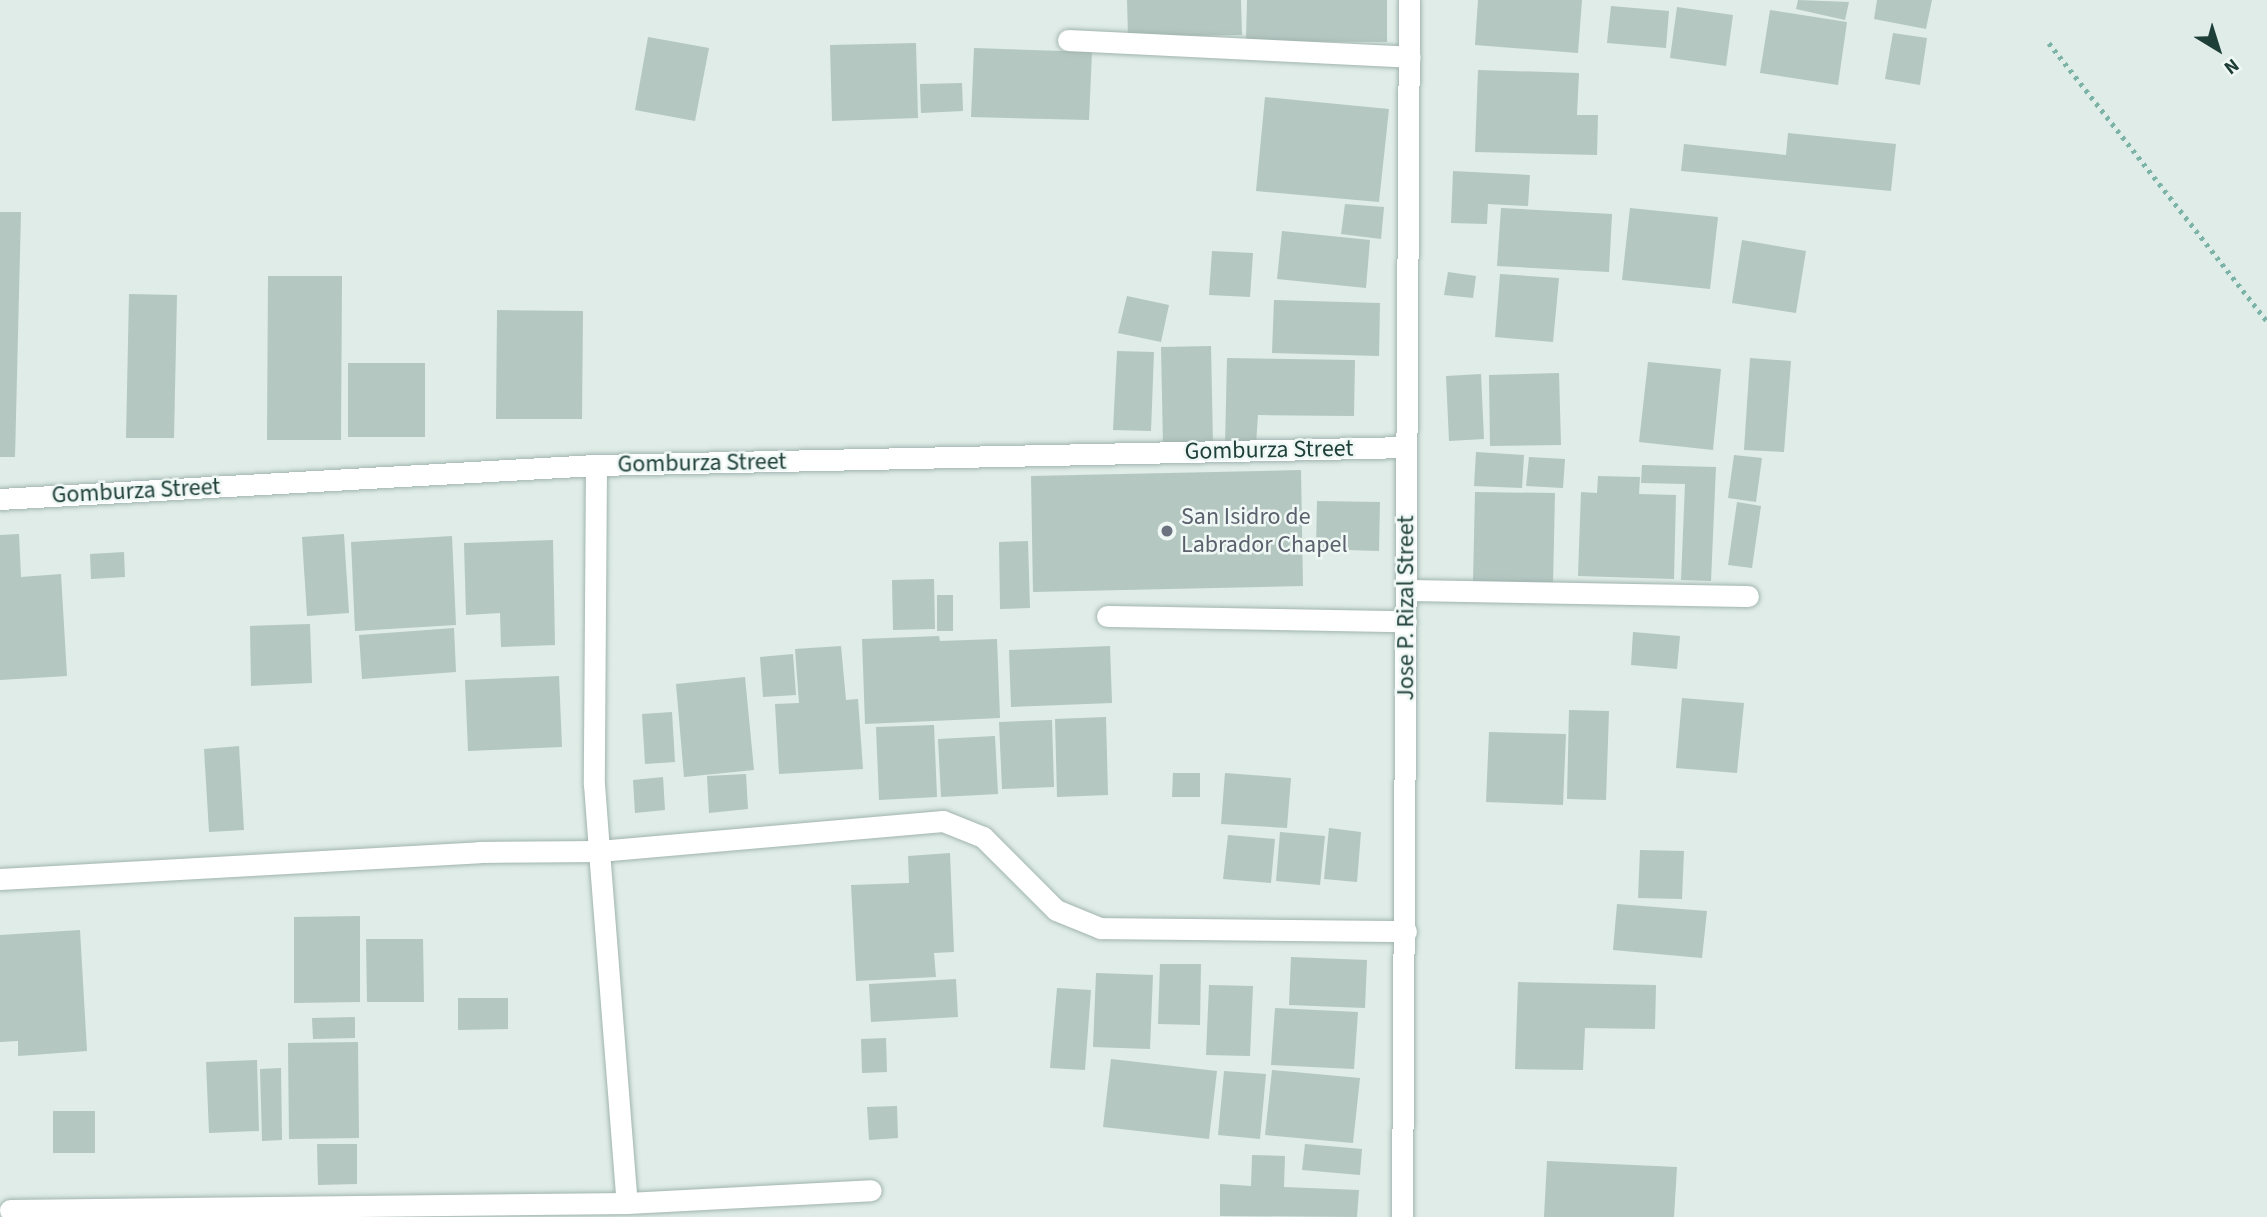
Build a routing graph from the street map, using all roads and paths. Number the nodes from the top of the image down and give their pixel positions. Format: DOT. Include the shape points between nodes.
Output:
graph roads {
  1 [pos="1409,0"];
  2 [pos="1068,40"];
  3 [pos="2049,43"];
  4 [pos="1410,57"];
  5 [pos="2267,321"];
  6 [pos="1405,447"];
  7 [pos="596,465"];
  8 [pos="0,499"];
  9 [pos="1406,590"];
  10 [pos="1748,596"];
  11 [pos="1107,616"];
  12 [pos="1406,621"];
  13 [pos="599,851"];
  14 [pos="0,879"];
  15 [pos="1406,932"];
  16 [pos="871,1191"];
  17 [pos="627,1203"];
  18 [pos="9,1210"];
  19 [pos="1402,1217"];
  1 -- 4 [label="street, Jose P. Rizal Street"];
  2 -- 4 [label="street"];
  3 -- 5 [label="path"];
  4 -- 6 [label="street, Jose P. Rizal Street"];
  6 -- 7 [label="street, Gomburza Street"];
  6 -- 9 [label="street, Jose P. Rizal Street"];
  7 -- 8 [label="street, Gomburza Street"];
  7 -- 13 [label="street" via="594,785"];
  9 -- 10 [label="street"];
  9 -- 12 [label="street, Jose P. Rizal Street"];
  11 -- 12 [label="street"];
  12 -- 15 [label="street, Jose P. Rizal Street"];
  13 -- 14 [label="street" via="480,852"];
  13 -- 15 [label="street" via="943,821 983,837 1056,910 1100,928"];
  13 -- 17 [label="street"];
  15 -- 19 [label="street, Jose P. Rizal Street"];
  16 -- 17 [label="street"];
  17 -- 18 [label="street"];
}
